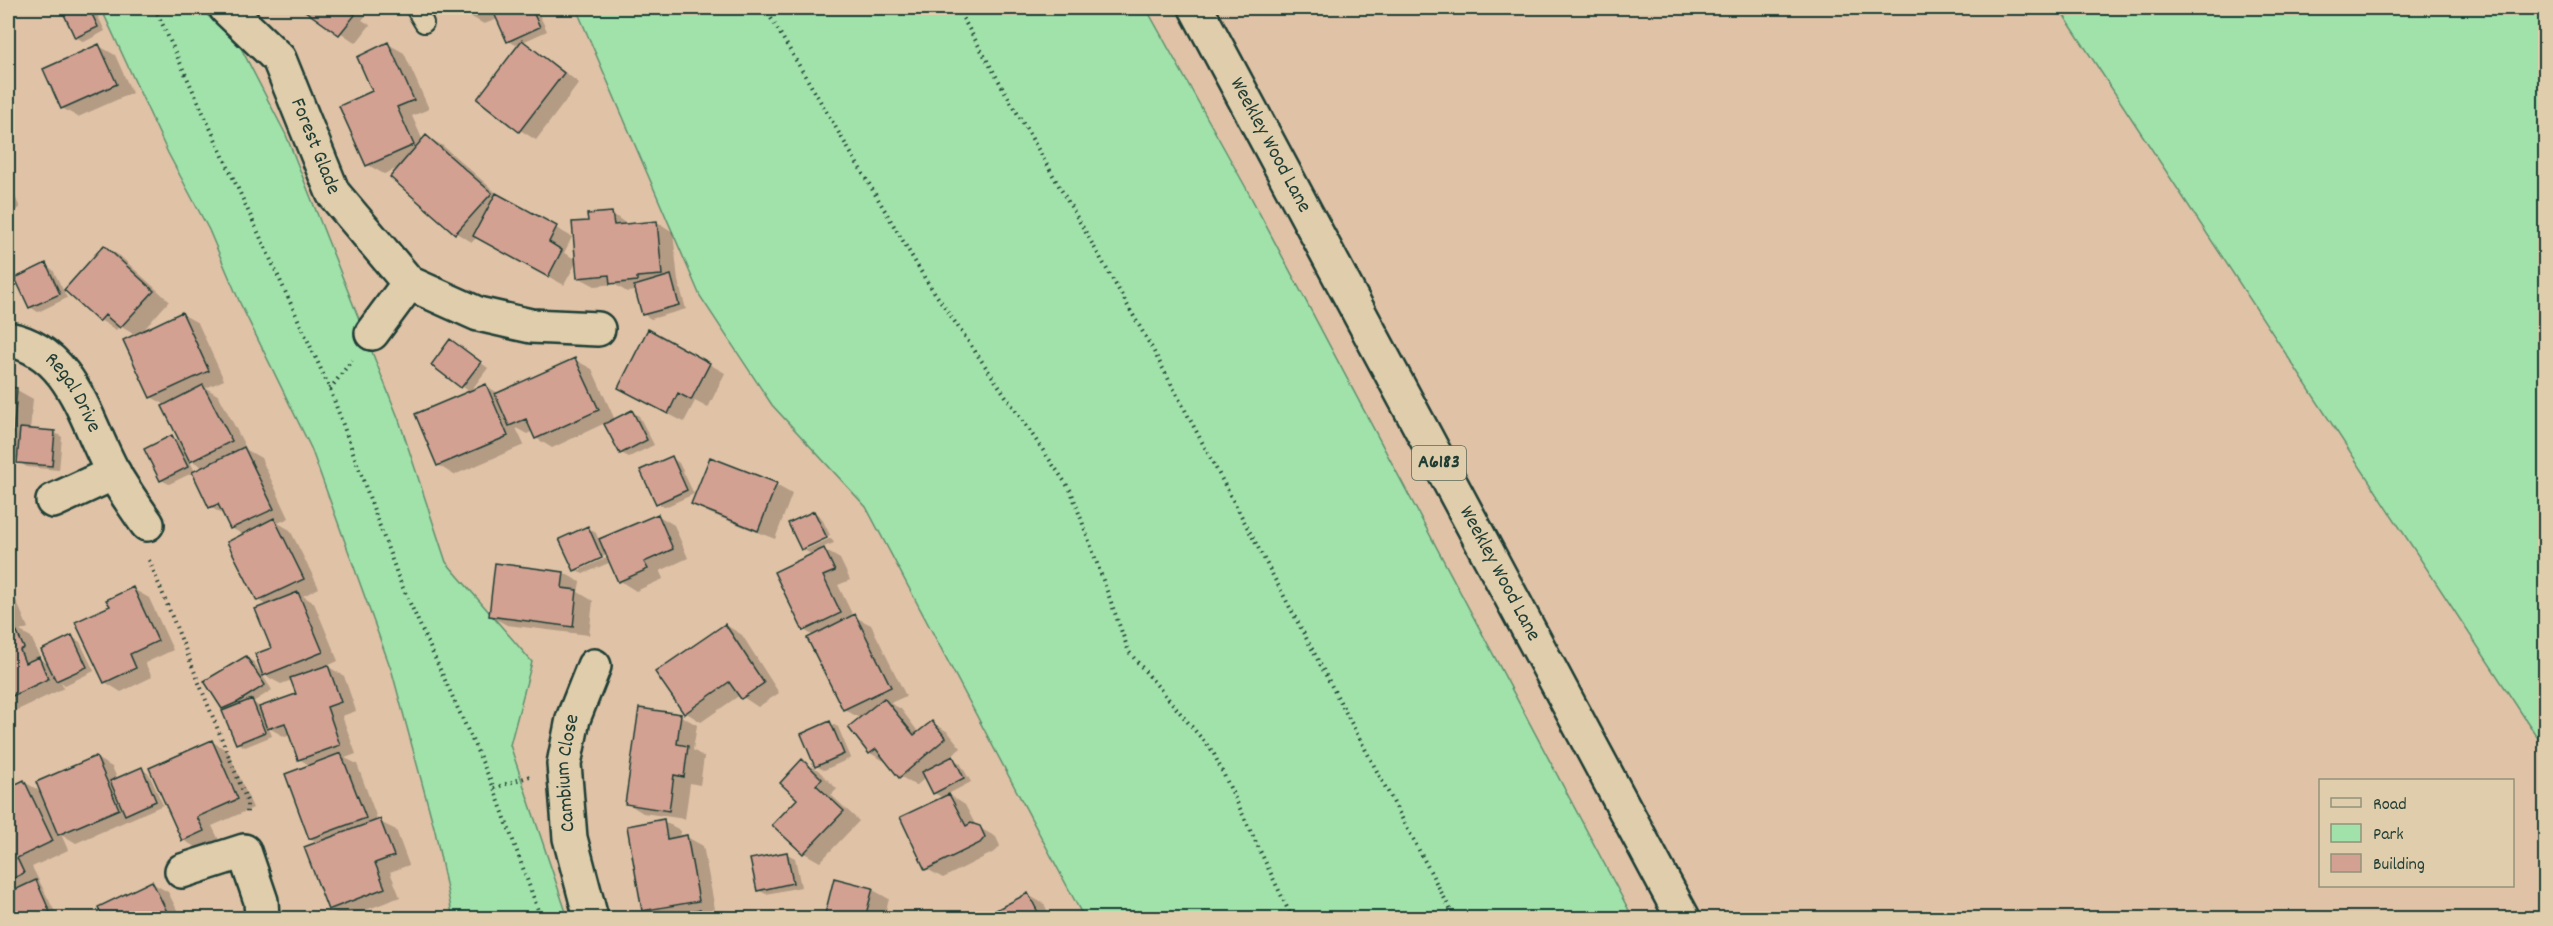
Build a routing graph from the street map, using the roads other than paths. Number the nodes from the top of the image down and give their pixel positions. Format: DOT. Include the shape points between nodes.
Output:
graph roads {
  1 [pos="226,8"];
  2 [pos="1196,8"];
  3 [pos="409,283"];
  4 [pos="598,329"];
  5 [pos="372,333"];
  6 [pos="8,339"];
  7 [pos="114,473"];
  8 [pos="53,501"];
  9 [pos="147,524"];
  10 [pos="594,666"];
  11 [pos="182,871"];
  12 [pos="262,918"];
  13 [pos="591,918"];
  14 [pos="1683,918"];
  1 -- 3 [label="street, Forest Glade" via="279,59 333,193"];
  2 -- 14 [label="street, Weekley Wood Lane / A6183"];
  3 -- 4 [label="street, Forest Glade" via="478,314 531,326"];
  3 -- 5 [label="street"];
  6 -- 7 [label="street, Regal Drive" via="27,343 51,358 75,391"];
  7 -- 8 [label="street"];
  7 -- 9 [label="street, Regal Drive"];
  10 -- 13 [label="street, Cambium Close" via="573,719 564,764 570,838"];
  11 -- 12 [label="street" via="244,851 261,901"];
}
